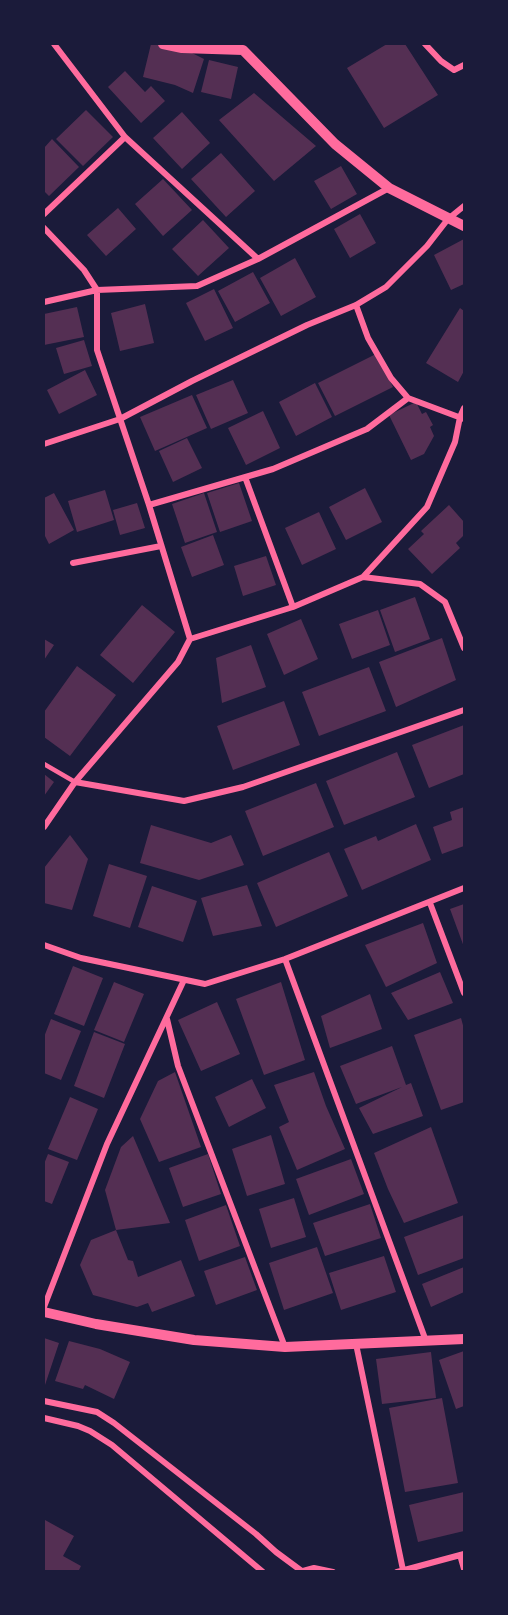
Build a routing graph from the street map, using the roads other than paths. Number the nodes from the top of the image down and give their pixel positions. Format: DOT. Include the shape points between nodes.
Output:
graph roads {
  1 [pos="54,44"];
  2 [pos="163,44"];
  3 [pos="425,44"];
  4 [pos="243,47"];
  5 [pos="465,65"];
  6 [pos="125,137"];
  7 [pos="389,188"];
  8 [pos="465,206"];
  9 [pos="44,214"];
  10 [pos="448,219"];
  11 [pos="465,226"];
  12 [pos="44,228"];
  13 [pos="258,259"];
  14 [pos="97,290"];
  15 [pos="44,302"];
  16 [pos="356,305"];
  17 [pos="408,398"];
  18 [pos="465,408"];
  19 [pos="462,418"];
  20 [pos="120,419"];
  21 [pos="44,444"];
  22 [pos="245,477"];
  23 [pos="149,506"];
  24 [pos="161,546"];
  25 [pos="73,563"];
  26 [pos="363,577"];
  27 [pos="293,607"];
  28 [pos="190,639"];
  29 [pos="465,648"];
  30 [pos="465,710"];
  31 [pos="44,764"];
  32 [pos="75,782"];
  33 [pos="44,827"];
  34 [pos="465,888"];
  35 [pos="430,903"];
  36 [pos="45,946"];
  37 [pos="44,956"];
  38 [pos="285,959"];
  39 [pos="184,980"];
  40 [pos="465,993"];
  41 [pos="167,1018"];
  42 [pos="44,1307"];
  43 [pos="44,1311"];
  44 [pos="465,1339"];
  45 [pos="426,1341"];
  46 [pos="356,1344"];
  47 [pos="285,1347"];
  48 [pos="44,1401"];
  49 [pos="44,1418"];
  50 [pos="462,1555"];
  51 [pos="465,1569"];
  52 [pos="303,1571"];
  53 [pos="400,1571"];
  54 [pos="263,1572"];
  55 [pos="333,1572"];
  1 -- 6 [label="street"];
  2 -- 4 [label="street" via="182,48"];
  3 -- 5 [label="street" via="454,70"];
  4 -- 7 [label="street" via="335,144"];
  6 -- 9 [label="street"];
  6 -- 13 [label="street"];
  7 -- 10 [label="street"];
  7 -- 13 [label="street"];
  8 -- 10 [label="street"];
  10 -- 11 [label="street"];
  10 -- 16 [label="street" via="386,287"];
  12 -- 14 [label="street" via="84,270"];
  13 -- 14 [label="street" via="197,286"];
  14 -- 15 [label="street"];
  14 -- 20 [label="street" via="97,350"];
  16 -- 17 [label="street" via="368,338 391,378"];
  16 -- 20 [label="street" via="297,330"];
  17 -- 19 [label="street"];
  17 -- 22 [label="street" via="367,429"];
  18 -- 19 [label="street"];
  19 -- 26 [label="street" via="427,507"];
  20 -- 21 [label="street"];
  20 -- 23 [label="street"];
  22 -- 23 [label="street"];
  22 -- 27 [label="street"];
  23 -- 24 [label="street"];
  24 -- 25 [label="street"];
  24 -- 28 [label="street"];
  26 -- 27 [label="street"];
  26 -- 29 [label="street" via="420,584 445,602"];
  27 -- 28 [label="street"];
  28 -- 32 [label="street" via="178,662"];
  30 -- 32 [label="street" via="243,787 184,801"];
  31 -- 32 [label="lane"];
  32 -- 33 [label="street"];
  34 -- 35 [label="street"];
  35 -- 38 [label="street"];
  35 -- 40 [label="street"];
  36 -- 37 [label="street"];
  36 -- 39 [label="street" via="81,958"];
  38 -- 39 [label="street" via="205,984"];
  38 -- 45 [label="street"];
  39 -- 41 [label="street"];
  41 -- 42 [label="street" via="106,1144"];
  41 -- 47 [label="street" via="178,1066"];
  43 -- 47 [label="street" via="194,1340"];
  44 -- 45 [label="street"];
  45 -- 46 [label="street"];
  46 -- 47 [label="street"];
  46 -- 53 [label="street"];
  48 -- 52 [label="street" via="97,1412 114,1423"];
  49 -- 54 [label="street" via="84,1429 112,1445"];
  50 -- 51 [label="street"];
  50 -- 53 [label="street"];
  52 -- 55 [label="street" via="314,1568"];
}
